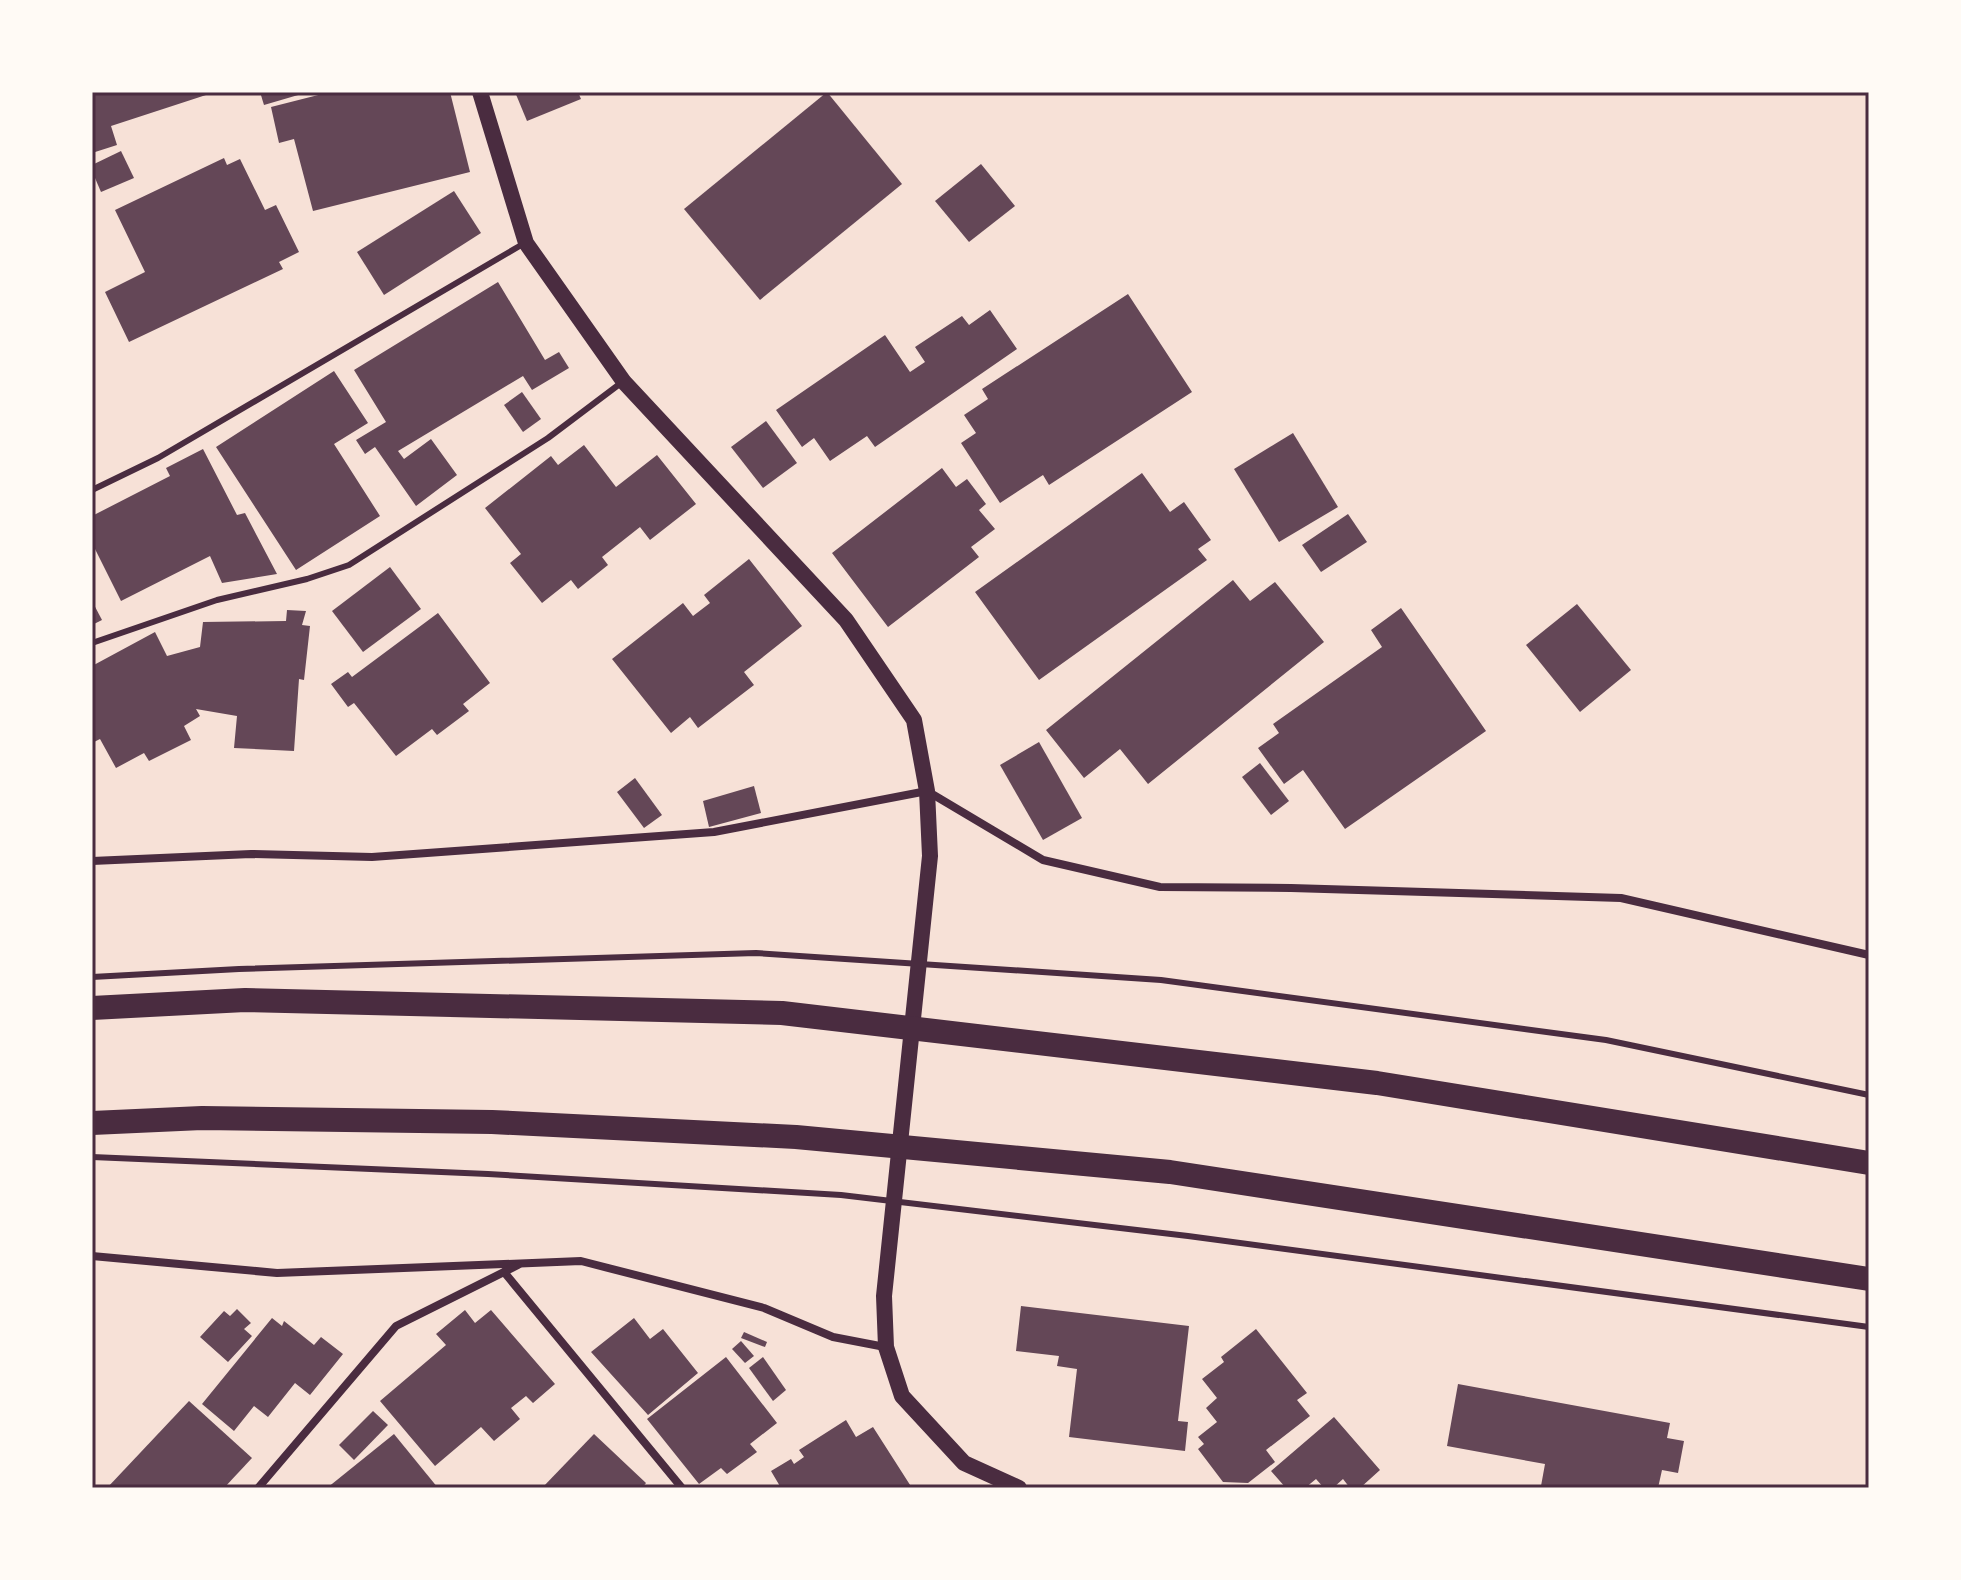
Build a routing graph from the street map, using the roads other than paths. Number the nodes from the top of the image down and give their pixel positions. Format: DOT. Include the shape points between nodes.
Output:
graph roads {
  1 [pos="480,92"];
  2 [pos="526,243"];
  3 [pos="624,382"];
  4 [pos="92,490"];
  5 [pos="92,643"];
  6 [pos="927,791"];
  7 [pos="92,861"];
  8 [pos="1869,955"];
  9 [pos="92,977"];
  10 [pos="92,1008"];
  11 [pos="1869,1095"];
  12 [pos="92,1123"];
  13 [pos="92,1157"];
  14 [pos="1869,1163"];
  15 [pos="92,1256"];
  16 [pos="522,1263"];
  17 [pos="504,1272"];
  18 [pos="1869,1279"];
  19 [pos="1869,1327"];
  20 [pos="886,1347"];
  21 [pos="258,1488"];
  22 [pos="682,1488"];
  23 [pos="1019,1488"];
  1 -- 2 [label="main road"];
  2 -- 3 [label="main road"];
  2 -- 4 [label="lane" via="158,458"];
  3 -- 5 [label="lane" via="548,438 349,565 217,600"];
  3 -- 6 [label="main road" via="846,620 914,720"];
  6 -- 7 [label="street" via="714,832 372,857 296,853"];
  6 -- 8 [label="street" via="1043,860 1160,887 1621,898"];
  6 -- 20 [label="main road" via="930,856 884,1296"];
  9 -- 11 [label="lane" via="756,953 1161,980 1606,1040"];
  10 -- 14 [label="highway" via="245,1000 782,1013 1377,1083"];
  12 -- 18 [label="highway" via="202,1118 492,1122 796,1137 1170,1172"];
  13 -- 19 [label="lane" via="841,1195"];
  15 -- 16 [label="street" via="277,1273"];
  16 -- 17 [label="street"];
  16 -- 20 [label="street" via="581,1261 764,1308 833,1337"];
  17 -- 21 [label="street" via="396,1326"];
  17 -- 22 [label="street"];
  20 -- 23 [label="main road" via="902,1396 964,1463"];
}
